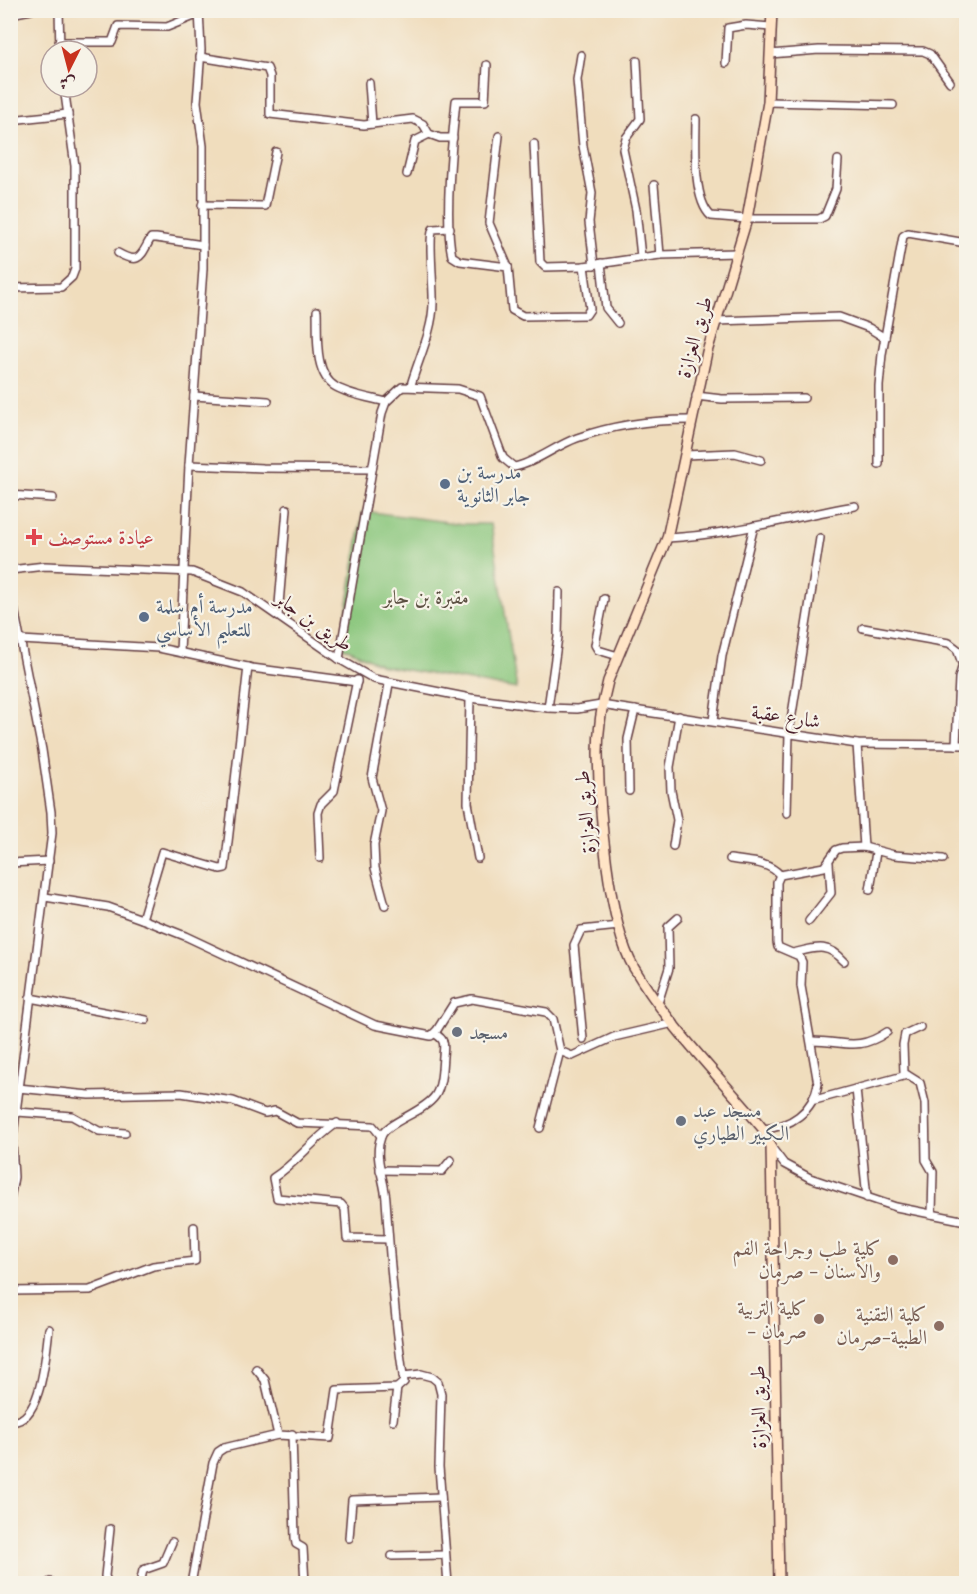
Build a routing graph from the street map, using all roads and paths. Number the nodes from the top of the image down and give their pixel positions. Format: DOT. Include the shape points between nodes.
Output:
graph roads {
  1 [pos="31,10"];
  2 [pos="59,10"];
  3 [pos="772,10"];
  4 [pos="199,12"];
  5 [pos="10,14"];
  6 [pos="771,27"];
  7 [pos="59,39"];
  8 [pos="99,42"];
  9 [pos="770,54"];
  10 [pos="581,55"];
  11 [pos="200,57"];
  12 [pos="637,61"];
  13 [pos="726,63"];
  14 [pos="487,65"];
  15 [pos="369,82"];
  16 [pos="950,82"];
  17 [pos="66,99"];
  18 [pos="768,102"];
  19 [pos="893,105"];
  20 [pos="68,114"];
  21 [pos="696,119"];
  22 [pos="10,120"];
  23 [pos="372,124"];
  24 [pos="429,134"];
  25 [pos="499,135"];
  26 [pos="453,138"];
  27 [pos="534,144"];
  28 [pos="276,152"];
  29 [pos="838,160"];
  30 [pos="407,174"];
  31 [pos="654,185"];
  32 [pos="202,206"];
  33 [pos="747,219"];
  34 [pos="450,228"];
  35 [pos="966,243"];
  36 [pos="203,245"];
  37 [pos="118,253"];
  38 [pos="737,253"];
  39 [pos="660,255"];
  40 [pos="641,258"];
  41 [pos="597,264"];
  42 [pos="508,267"];
  43 [pos="584,267"];
  44 [pos="10,288"];
  45 [pos="317,311"];
  46 [pos="716,321"];
  47 [pos="618,323"];
  48 [pos="885,338"];
  49 [pos="411,385"];
  50 [pos="194,396"];
  51 [pos="696,396"];
  52 [pos="804,398"];
  53 [pos="268,402"];
  54 [pos="386,402"];
  55 [pos="690,420"];
  56 [pos="685,455"];
  57 [pos="761,460"];
  58 [pos="879,464"];
  59 [pos="189,465"];
  60 [pos="372,469"];
  61 [pos="10,495"];
  62 [pos="53,498"];
  63 [pos="855,506"];
  64 [pos="287,509"];
  65 [pos="754,526"];
  66 [pos="667,538"];
  67 [pos="820,538"];
  68 [pos="10,570"];
  69 [pos="184,571"];
  70 [pos="10,588"];
  71 [pos="560,592"];
  72 [pos="604,599"];
  73 [pos="278,616"];
  74 [pos="863,628"];
  75 [pos="21,640"];
  76 [pos="180,652"];
  77 [pos="966,654"];
  78 [pos="618,656"];
  79 [pos="339,659"];
  80 [pos="962,663"];
  81 [pos="248,667"];
  82 [pos="359,671"];
  83 [pos="357,682"];
  84 [pos="389,684"];
  85 [pos="470,698"];
  86 [pos="601,705"];
  87 [pos="548,708"];
  88 [pos="635,710"];
  89 [pos="680,716"];
  90 [pos="713,721"];
  91 [pos="789,733"];
  92 [pos="857,744"];
  93 [pos="956,745"];
  94 [pos="966,746"];
  95 [pos="629,791"];
  96 [pos="787,813"];
  97 [pos="673,846"];
  98 [pos="864,847"];
  99 [pos="876,852"];
  100 [pos="320,858"];
  101 [pos="478,858"];
  102 [pos="730,859"];
  103 [pos="943,859"];
  104 [pos="49,861"];
  105 [pos="10,863"];
  106 [pos="829,863"];
  107 [pos="780,875"];
  108 [pos="870,890"];
  109 [pos="45,897"];
  110 [pos="385,905"];
  111 [pos="678,918"];
  112 [pos="142,919"];
  113 [pos="809,921"];
  114 [pos="619,926"];
  115 [pos="793,953"];
  116 [pos="844,961"];
  117 [pos="30,998"];
  118 [pos="658,1003"];
  119 [pos="146,1020"];
  120 [pos="674,1023"];
  121 [pos="920,1027"];
  122 [pos="887,1032"];
  123 [pos="435,1034"];
  124 [pos="583,1039"];
  125 [pos="812,1041"];
  126 [pos="560,1051"];
  127 [pos="907,1075"];
  128 [pos="18,1088"];
  129 [pos="856,1089"];
  130 [pos="815,1100"];
  131 [pos="14,1107"];
  132 [pos="337,1123"];
  133 [pos="540,1128"];
  134 [pos="763,1129"];
  135 [pos="125,1133"];
  136 [pos="381,1136"];
  137 [pos="771,1146"];
  138 [pos="451,1160"];
  139 [pos="380,1170"];
  140 [pos="867,1198"];
  141 [pos="10,1199"];
  142 [pos="932,1214"];
  143 [pos="966,1221"];
  144 [pos="194,1227"];
  145 [pos="387,1239"];
  146 [pos="10,1291"];
  147 [pos="49,1329"];
  148 [pos="256,1368"];
  149 [pos="403,1376"];
  150 [pos="397,1388"];
  151 [pos="393,1420"];
  152 [pos="10,1421"];
  153 [pos="292,1434"];
  154 [pos="278,1435"];
  155 [pos="441,1497"];
  156 [pos="110,1529"];
  157 [pos="349,1538"];
  158 [pos="172,1542"];
  159 [pos="444,1555"];
  160 [pos="392,1556"];
  161 [pos="108,1584"];
  162 [pos="140,1584"];
  163 [pos="191,1584"];
  164 [pos="305,1584"];
  165 [pos="448,1584"];
  166 [pos="779,1584"];
  1 -- 5 [label="street"];
  2 -- 7 [label="street"];
  3 -- 6 [label="street, طريق العزازة"];
  4 -- 8 [label="street" via="167,27 118,26 112,42"];
  4 -- 11 [label="street"];
  6 -- 9 [label="street, طريق العزازة"];
  6 -- 13 [label="street" via="728,28"];
  9 -- 16 [label="street" via="819,50 923,51 935,60"];
  9 -- 18 [label="street, طريق العزازة"];
  10 -- 41 [label="street" via="577,80 591,192 589,222"];
  11 -- 23 [label="street" via="267,68 270,114"];
  11 -- 32 [label="street" via="197,102"];
  12 -- 40 [label="street" via="640,119 623,149"];
  14 -- 26 [label="street" via="486,99 456,101"];
  15 -- 23 [label="street"];
  17 -- 20 [label="street"];
  18 -- 19 [label="street"];
  18 -- 33 [label="street, طريق العزازة"];
  20 -- 22 [label="street"];
  20 -- 44 [label="street" via="75,166 75,269 61,287"];
  21 -- 33 [label="street" via="699,184 706,211 717,218"];
  23 -- 24 [label="street" via="413,119 423,124"];
  24 -- 26 [label="street"];
  24 -- 30 [label="street" via="415,141"];
  25 -- 42 [label="street" via="489,223"];
  26 -- 34 [label="street"];
  27 -- 43 [label="street" via="540,262 549,267"];
  28 -- 32 [label="street" via="265,206"];
  29 -- 33 [label="street" via="836,189 825,216"];
  31 -- 39 [label="street"];
  32 -- 36 [label="street"];
  33 -- 38 [label="street, طريق العزازة"];
  34 -- 42 [label="street" via="454,258"];
  34 -- 49 [label="street" via="430,232 433,309"];
  35 -- 48 [label="street" via="908,233 903,236"];
  36 -- 37 [label="street" via="151,238 145,254 139,258"];
  36 -- 50 [label="street"];
  38 -- 39 [label="street"];
  38 -- 46 [label="street, طريق العزازة"];
  39 -- 40 [label="street"];
  40 -- 41 [label="street"];
  41 -- 43 [label="street"];
  41 -- 47 [label="street" via="606,308"];
  42 -- 43 [label="street" via="515,313 582,316 590,309"];
  45 -- 54 [label="street" via="319,353 325,375 336,387"];
  46 -- 48 [label="street" via="839,317"];
  46 -- 51 [label="street, طريق العزازة"];
  48 -- 58 [label="street" via="879,386"];
  49 -- 54 [label="street" via="402,387"];
  49 -- 55 [label="street" via="472,391 480,396 503,458 514,467 578,438 615,427"];
  50 -- 53 [label="street"];
  50 -- 59 [label="street"];
  51 -- 52 [label="street"];
  51 -- 55 [label="street, طريق العزازة"];
  54 -- 60 [label="street"];
  55 -- 56 [label="street, طريق العزازة"];
  56 -- 57 [label="street" via="735,453"];
  56 -- 66 [label="street, طريق العزازة"];
  59 -- 60 [label="street"];
  59 -- 69 [label="street"];
  60 -- 79 [label="street"];
  61 -- 62 [label="street"];
  63 -- 65 [label="street"];
  64 -- 73 [label="street"];
  65 -- 66 [label="street"];
  65 -- 90 [label="street" via="722,656"];
  66 -- 78 [label="street, طريق العزازة"];
  67 -- 91 [label="street"];
  68 -- 69 [label="street, طريق بن جابر" via="45,566"];
  69 -- 73 [label="street, طريق بن جابر" via="233,586"];
  69 -- 76 [label="street"];
  70 -- 75 [label="street"];
  71 -- 87 [label="street"];
  72 -- 78 [label="street" via="595,645 598,650"];
  73 -- 79 [label="street, طريق بن جابر"];
  74 -- 80 [label="street" via="949,643 957,649"];
  75 -- 76 [label="street"];
  75 -- 104 [label="street" via="51,812"];
  76 -- 81 [label="street"];
  77 -- 80 [label="street"];
  78 -- 86 [label="street, طريق العزازة"];
  79 -- 82 [label="street, طريق بن جابر"];
  80 -- 93 [label="street"];
  81 -- 83 [label="street"];
  81 -- 112 [label="street" via="225,866 220,869 162,852"];
  82 -- 83 [label="street"];
  82 -- 84 [label="street, طريق بن جابر"];
  83 -- 100 [label="street" via="334,791 318,813"];
  84 -- 85 [label="street, طريق بن جابر"];
  84 -- 110 [label="street" via="372,778 381,811 374,844 375,868"];
  85 -- 87 [label="street, طريق بن جابر"];
  85 -- 101 [label="street" via="468,803"];
  86 -- 87 [label="street, طريق بن جابر"];
  86 -- 88 [label="street, شارع عقبة"];
  86 -- 114 [label="street, طريق العزازة" via="598,753 608,870"];
  88 -- 89 [label="street, شارع عقبة"];
  88 -- 95 [label="street" via="628,739"];
  89 -- 90 [label="street, شارع عقبة"];
  89 -- 97 [label="street" via="670,767 676,820"];
  90 -- 91 [label="street, شارع عقبة"];
  91 -- 92 [label="street, شارع عقبة"];
  91 -- 96 [label="street"];
  92 -- 93 [label="street, شارع عقبة"];
  92 -- 98 [label="street"];
  93 -- 94 [label="street, شارع عقبة"];
  98 -- 99 [label="street"];
  98 -- 106 [label="street" via="836,850"];
  99 -- 103 [label="street"];
  99 -- 108 [label="street"];
  102 -- 107 [label="street" via="762,864"];
  104 -- 105 [label="street"];
  104 -- 109 [label="street"];
  106 -- 107 [label="street"];
  106 -- 113 [label="street" via="831,892"];
  107 -- 115 [label="street" via="777,942 784,951"];
  109 -- 112 [label="street" via="108,907"];
  109 -- 117 [label="street"];
  111 -- 118 [label="street" via="668,927 669,968"];
  112 -- 123 [label="street" via="375,1025"];
  114 -- 118 [label="street, طريق العزازة" via="633,966"];
  114 -- 124 [label="street" via="581,930 577,935 574,945"];
  115 -- 116 [label="street" via="826,948 834,950"];
  115 -- 125 [label="street" via="802,962 801,986"];
  117 -- 119 [label="street"];
  117 -- 128 [label="street"];
  118 -- 120 [label="street, طريق العزازة"];
  120 -- 126 [label="street" via="614,1037 578,1055 566,1056"];
  120 -- 134 [label="street, طريق العزازة"];
  121 -- 127 [label="street" via="905,1034"];
  122 -- 125 [label="street" via="872,1043 858,1046"];
  123 -- 126 [label="street" via="454,1003 480,1000 546,1012 553,1018"];
  123 -- 136 [label="street" via="444,1043 435,1096"];
  125 -- 130 [label="street" via="818,1084"];
  126 -- 133 [label="street"];
  127 -- 129 [label="street"];
  127 -- 142 [label="street" via="916,1077 920,1083 925,1103 926,1160 933,1172"];
  128 -- 131 [label="street"];
  128 -- 132 [label="street" via="89,1095 181,1093 233,1101 265,1113 275,1111 297,1123"];
  129 -- 130 [label="street"];
  129 -- 140 [label="street"];
  130 -- 134 [label="street" via="781,1128"];
  131 -- 135 [label="street" via="72,1116 99,1131"];
  131 -- 141 [label="street" via="14,1177"];
  132 -- 136 [label="street" via="373,1126"];
  132 -- 145 [label="street" via="273,1178 277,1198 341,1204 345,1209 347,1238"];
  134 -- 137 [label="street, طريق العزازة"];
  136 -- 139 [label="street"];
  137 -- 140 [label="street" via="790,1169"];
  137 -- 166 [label="street, طريق العزازة"];
  138 -- 139 [label="street" via="442,1171"];
  139 -- 145 [label="street" via="386,1197"];
  140 -- 142 [label="street"];
  142 -- 143 [label="street"];
  144 -- 146 [label="street" via="195,1261 153,1266 90,1290"];
  145 -- 149 [label="street"];
  147 -- 152 [label="street" via="40,1390 25,1418"];
  148 -- 154 [label="street" via="265,1380"];
  149 -- 150 [label="street" via="404,1382"];
  149 -- 155 [label="street" via="421,1374 438,1382"];
  150 -- 151 [label="street"];
  150 -- 153 [label="street" via="337,1390 330,1438"];
  153 -- 154 [label="street"];
  153 -- 164 [label="street" via="295,1538 303,1548"];
  154 -- 163 [label="street" via="224,1448 215,1457"];
  155 -- 157 [label="street" via="352,1500"];
  155 -- 159 [label="street"];
  156 -- 161 [label="street" via="105,1576"];
  158 -- 162 [label="street" via="163,1563 143,1570"];
  159 -- 160 [label="street"];
  159 -- 165 [label="street"];
}
